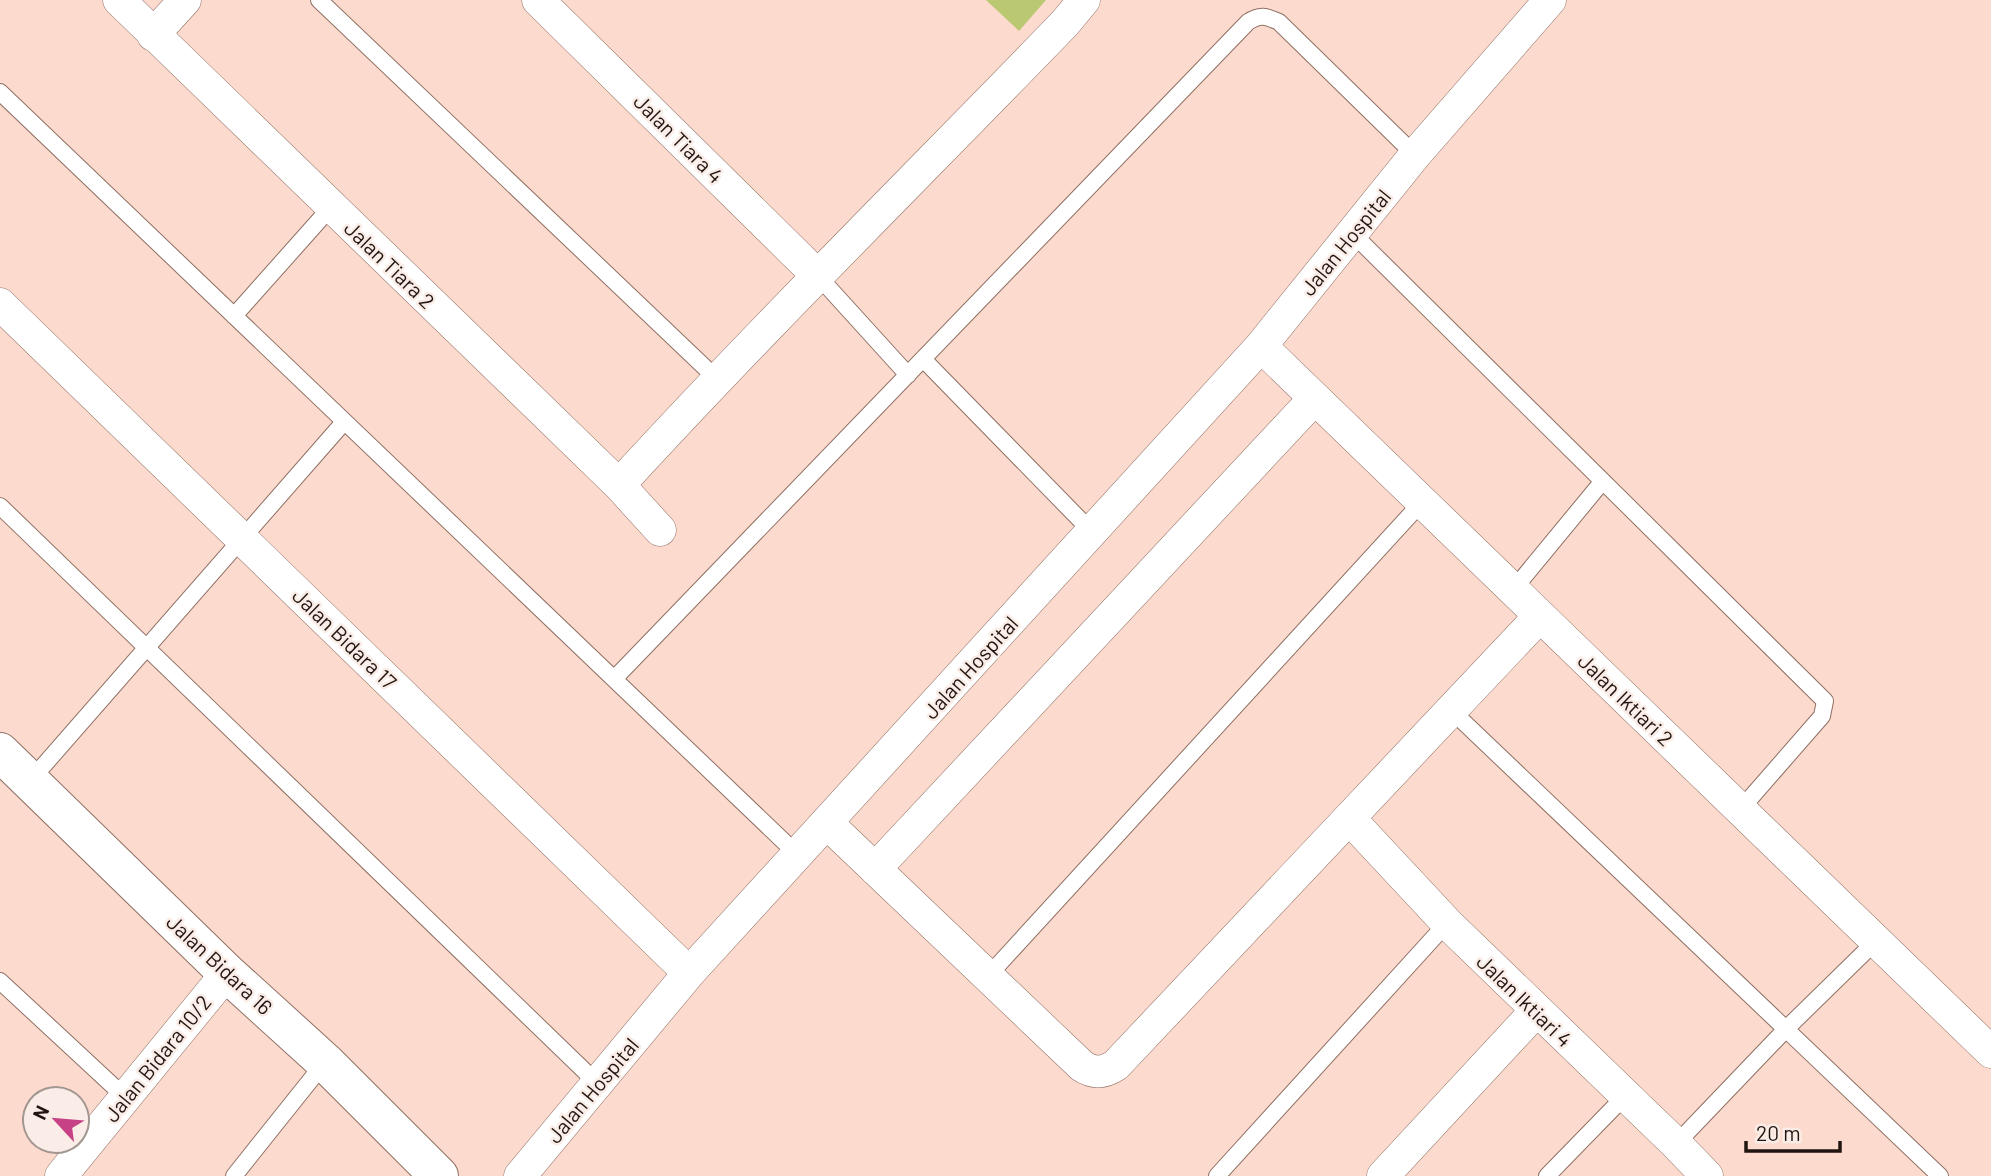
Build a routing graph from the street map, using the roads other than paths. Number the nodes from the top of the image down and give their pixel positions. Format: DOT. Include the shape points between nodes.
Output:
graph roads {
  1 [pos="119,0"];
  2 [pos="185,0"];
  3 [pos="319,0"];
  4 [pos="1084,0"];
  5 [pos="1550,0"];
  6 [pos="540,1"];
  7 [pos="153,35"];
  8 [pos="0,92"];
  9 [pos="1415,155"];
  10 [pos="331,207"];
  11 [pos="1352,233"];
  12 [pos="819,277"];
  13 [pos="0,304"];
  14 [pos="234,316"];
  15 [pos="1261,346"];
  16 [pos="923,359"];
  17 [pos="908,375"];
  18 [pos="717,379"];
  19 [pos="1315,398"];
  20 [pos="344,422"];
  21 [pos="1602,482"];
  22 [pos="619,485"];
  23 [pos="1422,502"];
  24 [pos="0,506"];
  25 [pos="660,530"];
  26 [pos="1092,532"];
  27 [pos="243,538"];
  28 [pos="1513,590"];
  29 [pos="1540,616"];
  30 [pos="146,648"];
  31 [pos="614,679"];
  32 [pos="1451,710"];
  33 [pos="0,752"];
  34 [pos="29,781"];
  35 [pos="1741,810"];
  36 [pos="1349,818"];
  37 [pos="828,824"];
  38 [pos="799,855"];
  39 [pos="875,869"];
  40 [pos="1447,923"];
  41 [pos="1876,941"];
  42 [pos="228,973"];
  43 [pos="689,973"];
  44 [pos="988,976"];
  45 [pos="0,981"];
  46 [pos="1536,1011"];
  47 [pos="1786,1029"];
  48 [pos="1991,1052"];
  49 [pos="325,1062"];
  50 [pos="597,1083"];
  51 [pos="1625,1096"];
  52 [pos="125,1097"];
  53 [pos="1676,1144"];
  54 [pos="430,1173"];
  55 [pos="61,1176"];
  56 [pos="234,1176"];
  57 [pos="520,1176"];
  58 [pos="1217,1176"];
  59 [pos="1383,1176"];
  60 [pos="1547,1176"];
  61 [pos="1707,1176"];
  62 [pos="1940,1176"];
  1 -- 7 [label="street, Jalan Tiara 2"];
  2 -- 7 [label="street"];
  3 -- 18 [label="lane"];
  4 -- 12 [label="street"];
  5 -- 9 [label="street, Jalan Hospital"];
  6 -- 12 [label="street, Jalan Tiara 4"];
  7 -- 10 [label="street, Jalan Tiara 2"];
  8 -- 14 [label="lane"];
  9 -- 11 [label="street, Jalan Hospital"];
  9 -- 16 [label="lane" via="1279,22 1258,16"];
  10 -- 14 [label="lane"];
  10 -- 22 [label="street, Jalan Tiara 2"];
  11 -- 15 [label="street, Jalan Hospital"];
  11 -- 21 [label="lane"];
  12 -- 17 [label="lane"];
  12 -- 18 [label="street"];
  13 -- 27 [label="street, Jalan Bidara 17"];
  14 -- 20 [label="lane"];
  15 -- 19 [label="street, Jalan Iktiari 2"];
  15 -- 26 [label="street, Jalan Hospital"];
  16 -- 17 [label="lane"];
  16 -- 26 [label="lane"];
  17 -- 31 [label="lane"];
  18 -- 22 [label="street"];
  19 -- 23 [label="street, Jalan Iktiari 2"];
  19 -- 39 [label="street"];
  20 -- 27 [label="lane"];
  20 -- 31 [label="lane"];
  21 -- 28 [label="lane"];
  21 -- 35 [label="lane" via="1825,701 1822,716"];
  22 -- 25 [label="street, Jalan Tiara 2"];
  23 -- 28 [label="street, Jalan Iktiari 2"];
  23 -- 44 [label="lane"];
  24 -- 30 [label="lane"];
  26 -- 37 [label="street, Jalan Hospital"];
  27 -- 30 [label="lane"];
  27 -- 43 [label="street, Jalan Bidara 17"];
  28 -- 29 [label="street, Jalan Iktiari 2"];
  29 -- 32 [label="street"];
  29 -- 35 [label="street, Jalan Iktiari 2"];
  30 -- 34 [label="lane"];
  30 -- 50 [label="lane"];
  31 -- 38 [label="lane"];
  32 -- 36 [label="street"];
  32 -- 47 [label="lane"];
  33 -- 34 [label="street, Jalan Bidara 16"];
  34 -- 42 [label="street, Jalan Bidara 16"];
  35 -- 41 [label="street, Jalan Iktiari 2"];
  36 -- 40 [label="street, Jalan Iktiari 4"];
  36 -- 44 [label="street" via="1108,1070 1090,1071 1082,1066"];
  37 -- 38 [label="street, Jalan Hospital"];
  37 -- 39 [label="street"];
  38 -- 43 [label="street, Jalan Hospital"];
  39 -- 44 [label="street"];
  40 -- 46 [label="street, Jalan Iktiari 4"];
  40 -- 58 [label="lane"];
  41 -- 47 [label="lane"];
  41 -- 48 [label="street, Jalan Iktiari 2"];
  42 -- 49 [label="street, Jalan Bidara 16"];
  42 -- 52 [label="street, Jalan Bidara 10/2"];
  43 -- 50 [label="street, Jalan Hospital"];
  45 -- 52 [label="lane"];
  46 -- 51 [label="street, Jalan Iktiari 4"];
  46 -- 59 [label="street"];
  47 -- 53 [label="lane"];
  47 -- 62 [label="lane"];
  49 -- 54 [label="street, Jalan Bidara 16"];
  49 -- 56 [label="lane"];
  50 -- 57 [label="street, Jalan Hospital"];
  51 -- 53 [label="street, Jalan Iktiari 4"];
  51 -- 60 [label="lane"];
  52 -- 55 [label="street, Jalan Bidara 10/2"];
  53 -- 61 [label="street, Jalan Iktiari 4"];
}
